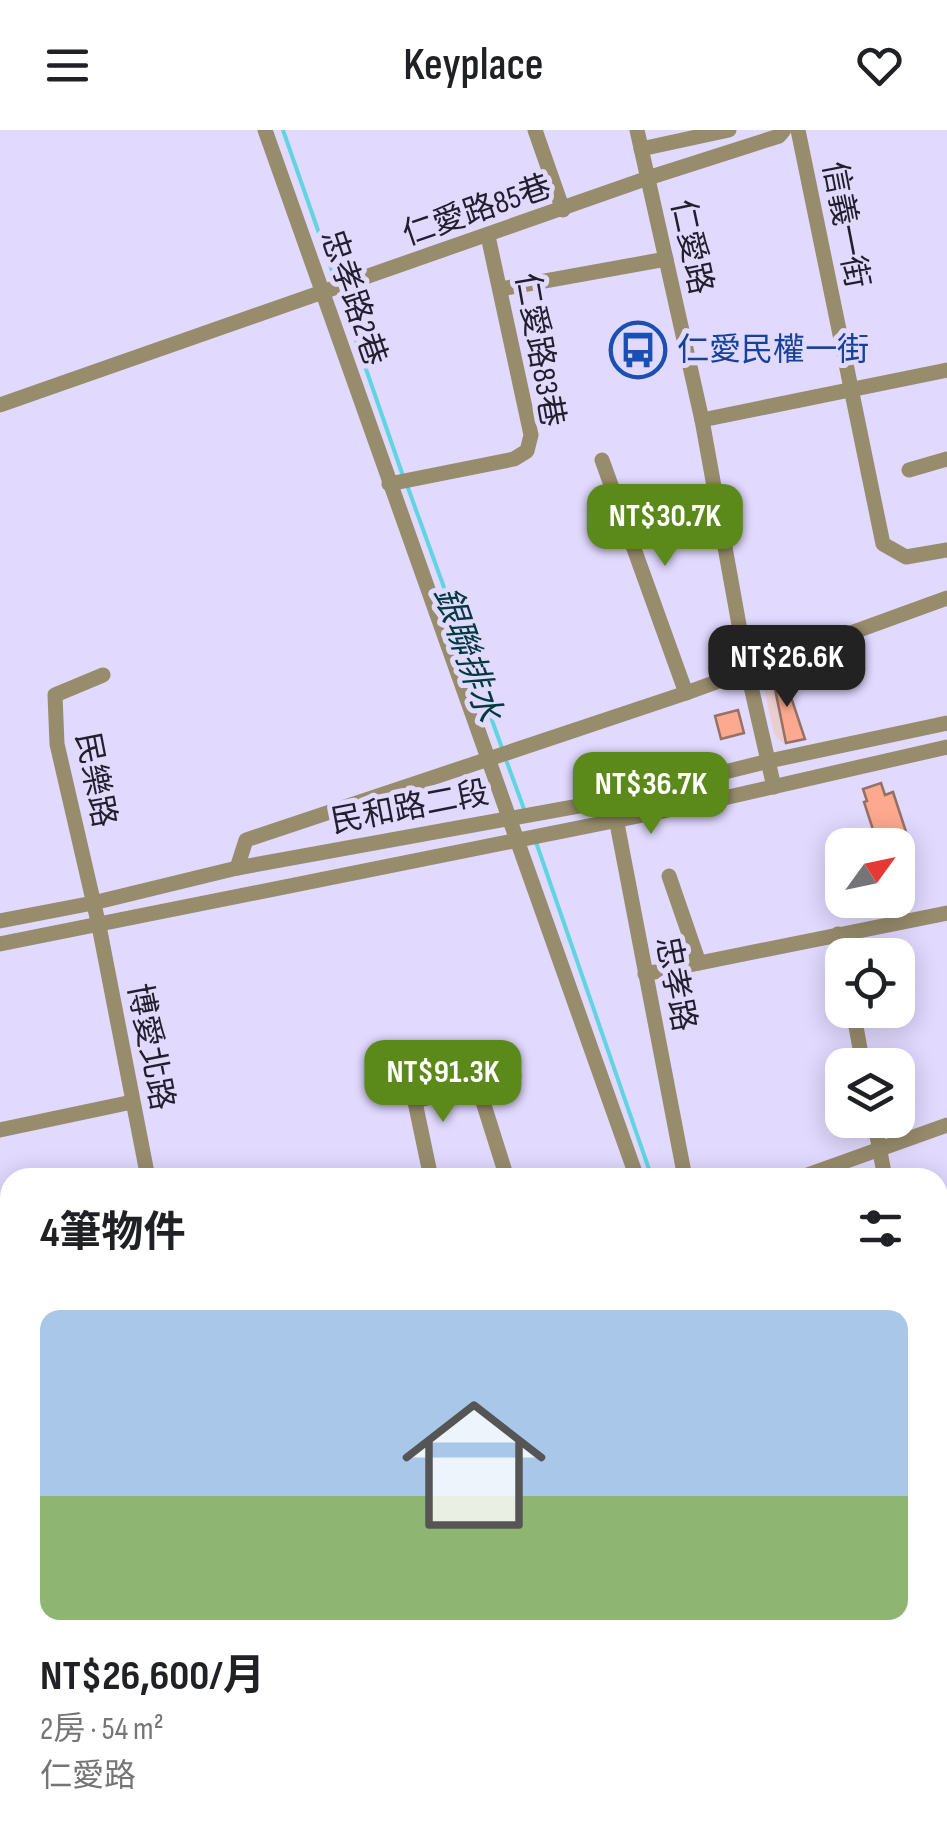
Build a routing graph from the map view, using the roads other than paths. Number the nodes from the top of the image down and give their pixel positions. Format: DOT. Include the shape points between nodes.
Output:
graph roads {
  1 [pos="265,130"];
  2 [pos="535,130"];
  3 [pos="637,130"];
  4 [pos="729,130"];
  5 [pos="784,130"];
  6 [pos="798,130"];
  7 [pos="641,149"];
  8 [pos="648,178"];
  9 [pos="563,210"];
  10 [pos="488,236"];
  11 [pos="666,259"];
  12 [pos="501,288"];
  13 [pos="333,290"];
  14 [pos="947,370"];
  15 [pos="850,390"];
  16 [pos="0,405"];
  17 [pos="702,420"];
  18 [pos="947,459"];
  19 [pos="602,460"];
  20 [pos="909,470"];
  21 [pos="400,482"];
  22 [pos="947,550"];
  23 [pos="947,598"];
  24 [pos="747,670"];
  25 [pos="102,675"];
  26 [pos="686,693"];
  27 [pos="947,724"];
  28 [pos="947,746"];
  29 [pos="490,760"];
  30 [pos="769,762"];
  31 [pos="774,787"];
  32 [pos="612,800"];
  33 [pos="509,817"];
  34 [pos="616,820"];
  35 [pos="518,838"];
  36 [pos="354,846"];
  37 [pos="237,868"];
  38 [pos="356,871"];
  39 [pos="669,876"];
  40 [pos="93,903"];
  41 [pos="947,913"];
  42 [pos="0,920"];
  43 [pos="99,926"];
  44 [pos="838,934"];
  45 [pos="839,938"];
  46 [pos="0,944"];
  47 [pos="699,963"];
  48 [pos="644,974"];
  49 [pos="514,1076"];
  50 [pos="411,1083"];
  51 [pos="478,1086"];
  52 [pos="415,1101"];
  53 [pos="132,1102"];
  54 [pos="947,1125"];
  55 [pos="0,1130"];
  56 [pos="877,1138"];
  57 [pos="879,1149"];
  58 [pos="146,1168"];
  59 [pos="430,1168"];
  60 [pos="503,1168"];
  61 [pos="634,1168"];
  62 [pos="682,1168"];
  63 [pos="826,1168"];
  64 [pos="883,1168"];
  1 -- 13 [label="street, 忠孝路2巷"];
  2 -- 9 [label="street"];
  3 -- 7 [label="street, 仁愛路"];
  4 -- 7 [label="street"];
  5 -- 8 [label="street, 仁愛路85巷"];
  6 -- 15 [label="street, 信義一街"];
  7 -- 8 [label="street, 仁愛路"];
  8 -- 9 [label="street, 仁愛路85巷"];
  8 -- 11 [label="street, 仁愛路"];
  9 -- 10 [label="street, 仁愛路85巷"];
  10 -- 12 [label="street, 仁愛路83巷"];
  10 -- 13 [label="street, 仁愛路85巷"];
  11 -- 12 [label="street"];
  11 -- 17 [label="street, 仁愛路"];
  12 -- 21 [label="street, 仁愛路83巷" via="532,435 527,452"];
  13 -- 16 [label="street, 仁愛路85巷"];
  13 -- 21 [label="street, 忠孝路2巷"];
  14 -- 15 [label="street"];
  15 -- 17 [label="street"];
  15 -- 22 [label="street, 信義一街" via="884,544 906,557"];
  17 -- 24 [label="street, 仁愛路"];
  18 -- 20 [label="street"];
  19 -- 26 [label="street"];
  21 -- 29 [label="street, 忠孝路2巷"];
  23 -- 24 [label="street"];
  24 -- 26 [label="street"];
  24 -- 30 [label="street, 仁愛路"];
  25 -- 40 [label="street, 民樂路" via="55,694 57,744"];
  26 -- 29 [label="street"];
  27 -- 30 [label="street, 民和路二段"];
  28 -- 31 [label="street, 民和路二段"];
  29 -- 33 [label="street, 忠孝路2巷"];
  29 -- 37 [label="street" via="246,840"];
  30 -- 31 [label="street, 仁愛路"];
  30 -- 32 [label="street, 民和路二段"];
  31 -- 34 [label="street, 民和路二段"];
  32 -- 33 [label="street, 民和路二段"];
  32 -- 34 [label="street, 忠孝路"];
  33 -- 35 [label="street, 忠孝路2巷"];
  33 -- 36 [label="street, 民和路二段"];
  34 -- 35 [label="street, 民和路二段"];
  34 -- 48 [label="street, 忠孝路"];
  35 -- 38 [label="street, 民和路二段"];
  35 -- 61 [label="street, 忠孝路2巷"];
  36 -- 37 [label="street, 民和路二段"];
  36 -- 38 [label="street"];
  37 -- 40 [label="street, 民和路二段"];
  38 -- 43 [label="street, 民和路二段"];
  39 -- 47 [label="street"];
  40 -- 42 [label="street, 民和路二段"];
  40 -- 43 [label="street, 民樂路"];
  41 -- 44 [label="street"];
  43 -- 46 [label="street, 民和路二段"];
  43 -- 53 [label="street, 博愛北路"];
  44 -- 45 [label="street"];
  44 -- 47 [label="street"];
  47 -- 48 [label="street"];
  48 -- 62 [label="street, 忠孝路"];
  49 -- 51 [label="street"];
  50 -- 52 [label="street"];
  51 -- 52 [label="street"];
  51 -- 60 [label="street"];
  52 -- 59 [label="street"];
  53 -- 55 [label="street"];
  53 -- 58 [label="street, 博愛北路"];
  54 -- 57 [label="street"];
  56 -- 57 [label="street"];
  57 -- 63 [label="street"];
  57 -- 64 [label="street"];
}
